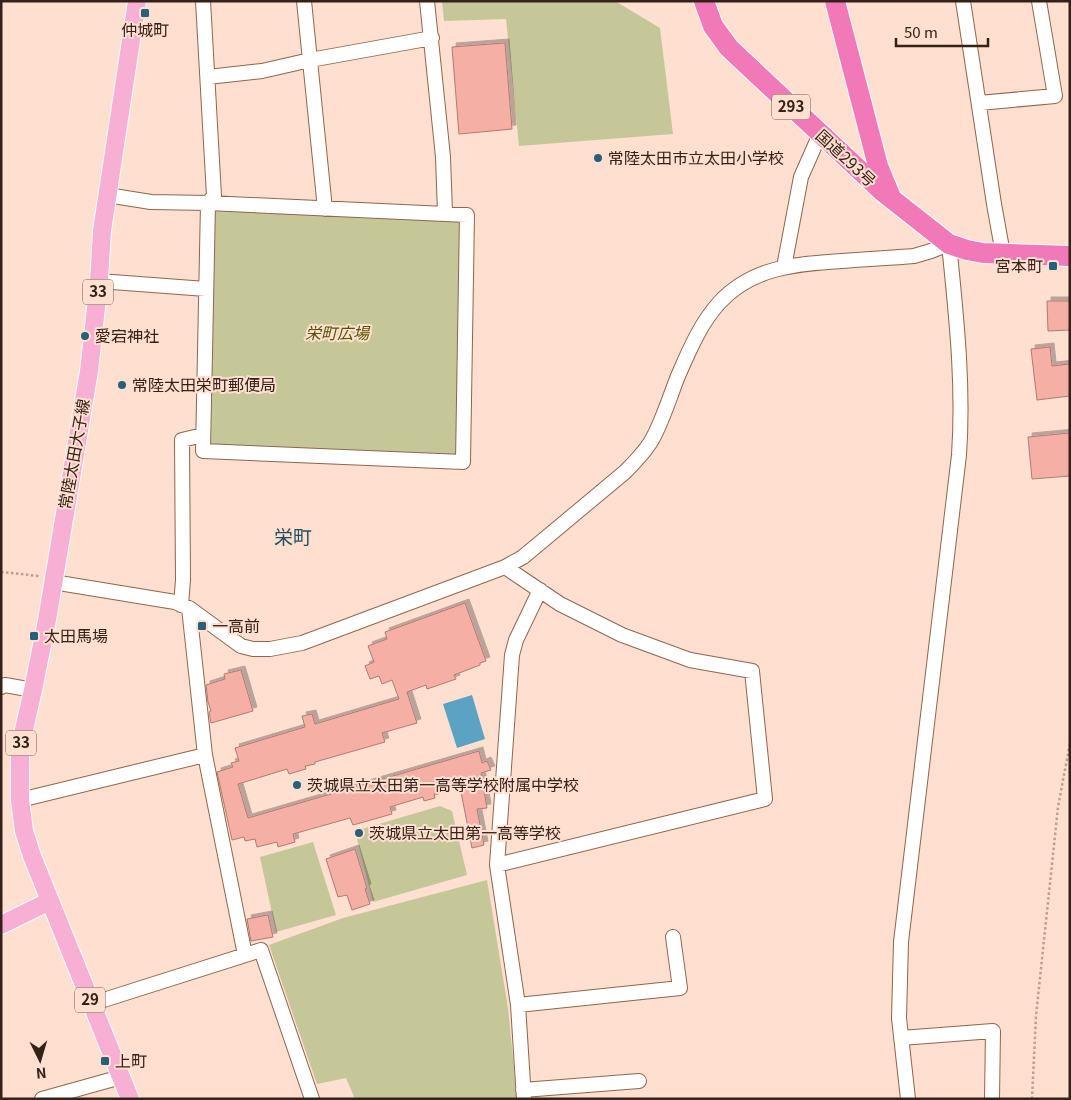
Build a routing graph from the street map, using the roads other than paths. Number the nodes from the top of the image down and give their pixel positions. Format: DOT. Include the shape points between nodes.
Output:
graph roads {
  1 [pos="137,1"];
  2 [pos="203,1"];
  3 [pos="304,1"];
  4 [pos="427,1"];
  5 [pos="704,1"];
  6 [pos="835,1"];
  7 [pos="963,1"];
  8 [pos="1038,1"];
  9 [pos="432,38"];
  10 [pos="310,60"];
  11 [pos="208,77"];
  12 [pos="979,104"];
  13 [pos="820,134"];
  14 [pos="871,171"];
  15 [pos="107,195"];
  16 [pos="208,203"];
  17 [pos="325,209"];
  18 [pos="445,213"];
  19 [pos="949,244"];
  20 [pos="1003,254"];
  21 [pos="1070,256"];
  22 [pos="784,267"];
  23 [pos="99,281"];
  24 [pos="206,289"];
  25 [pos="203,435"];
  26 [pos="505,567"];
  27 [pos="53,580"];
  28 [pos="540,590"];
  29 [pos="185,607"];
  30 [pos="1,687"];
  31 [pos="33,690"];
  32 [pos="206,755"];
  33 [pos="20,800"];
  34 [pos="497,865"];
  35 [pos="50,901"];
  36 [pos="1,925"];
  37 [pos="673,937"];
  38 [pos="245,955"];
  39 [pos="91,1004"];
  40 [pos="518,1005"];
  41 [pos="901,1038"];
  42 [pos="121,1077"];
  43 [pos="639,1081"];
  44 [pos="524,1094"];
  45 [pos="42,1099"];
  46 [pos="130,1099"];
  47 [pos="312,1099"];
  48 [pos="908,1099"];
  49 [pos="992,1099"];
  1 -- 15 [label="main road, 常陸太田大子線 / 33"];
  2 -- 11 [label="street"];
  3 -- 10 [label="street"];
  4 -- 9 [label="street"];
  5 -- 13 [label="highway, 国道293号 / 293" via="713,26 729,48"];
  6 -- 14 [label="highway, 国道293号"];
  7 -- 12 [label="street"];
  8 -- 12 [label="street" via="1055,96"];
  9 -- 10 [label="street"];
  9 -- 18 [label="street"];
  10 -- 11 [label="street" via="262,71"];
  10 -- 17 [label="street"];
  11 -- 16 [label="street" via="214,196"];
  12 -- 20 [label="street"];
  13 -- 14 [label="highway, 国道293号 / 293"];
  13 -- 22 [label="street" via="801,177"];
  14 -- 19 [label="highway, 国道293号 / 293" via="893,201"];
  15 -- 16 [label="street" via="152,202"];
  15 -- 23 [label="main road, 常陸太田大子線 / 33"];
  16 -- 17 [label="street"];
  16 -- 24 [label="street"];
  17 -- 18 [label="street"];
  18 -- 25 [label="street" via="467,215 463,462 203,451"];
  19 -- 20 [label="highway, 国道293号 / 293" via="966,250"];
  19 -- 22 [label="street" via="914,256"];
  19 -- 41 [label="street" via="961,421 901,942"];
  20 -- 21 [label="highway, 国道293号 / 293"];
  22 -- 26 [label="street" via="754,277 733,290 703,324 651,442 639,458 523,557"];
  23 -- 24 [label="street"];
  23 -- 27 [label="main road, 常陸太田大子線 / 33" via="89,371"];
  24 -- 25 [label="street"];
  25 -- 29 [label="street" via="182,440"];
  26 -- 28 [label="street"];
  26 -- 29 [label="street" via="302,643 270,649 241,646"];
  27 -- 29 [label="street" via="175,602"];
  27 -- 31 [label="main road, 常陸太田大子線 / 33"];
  28 -- 34 [label="street" via="512,655"];
  28 -- 34 [label="street" via="560,604 622,635 690,660 752,671 765,799"];
  29 -- 32 [label="street"];
  30 -- 31 [label="street"];
  31 -- 33 [label="main road, 常陸太田大子線 / 33" via="20,747"];
  32 -- 33 [label="street"];
  32 -- 38 [label="street"];
  33 -- 35 [label="main road, 常陸太田大子線 / 33" via="27,839"];
  34 -- 40 [label="street"];
  35 -- 36 [label="main road"];
  35 -- 39 [label="main road, 29"];
  37 -- 40 [label="street" via="680,988"];
  38 -- 39 [label="street"];
  38 -- 47 [label="street" via="261,950"];
  39 -- 42 [label="main road, 29"];
  40 -- 44 [label="street"];
  41 -- 48 [label="street"];
  41 -- 49 [label="street" via="993,1031"];
  42 -- 45 [label="street"];
  42 -- 46 [label="main road, 29"];
  43 -- 44 [label="street"];
}
